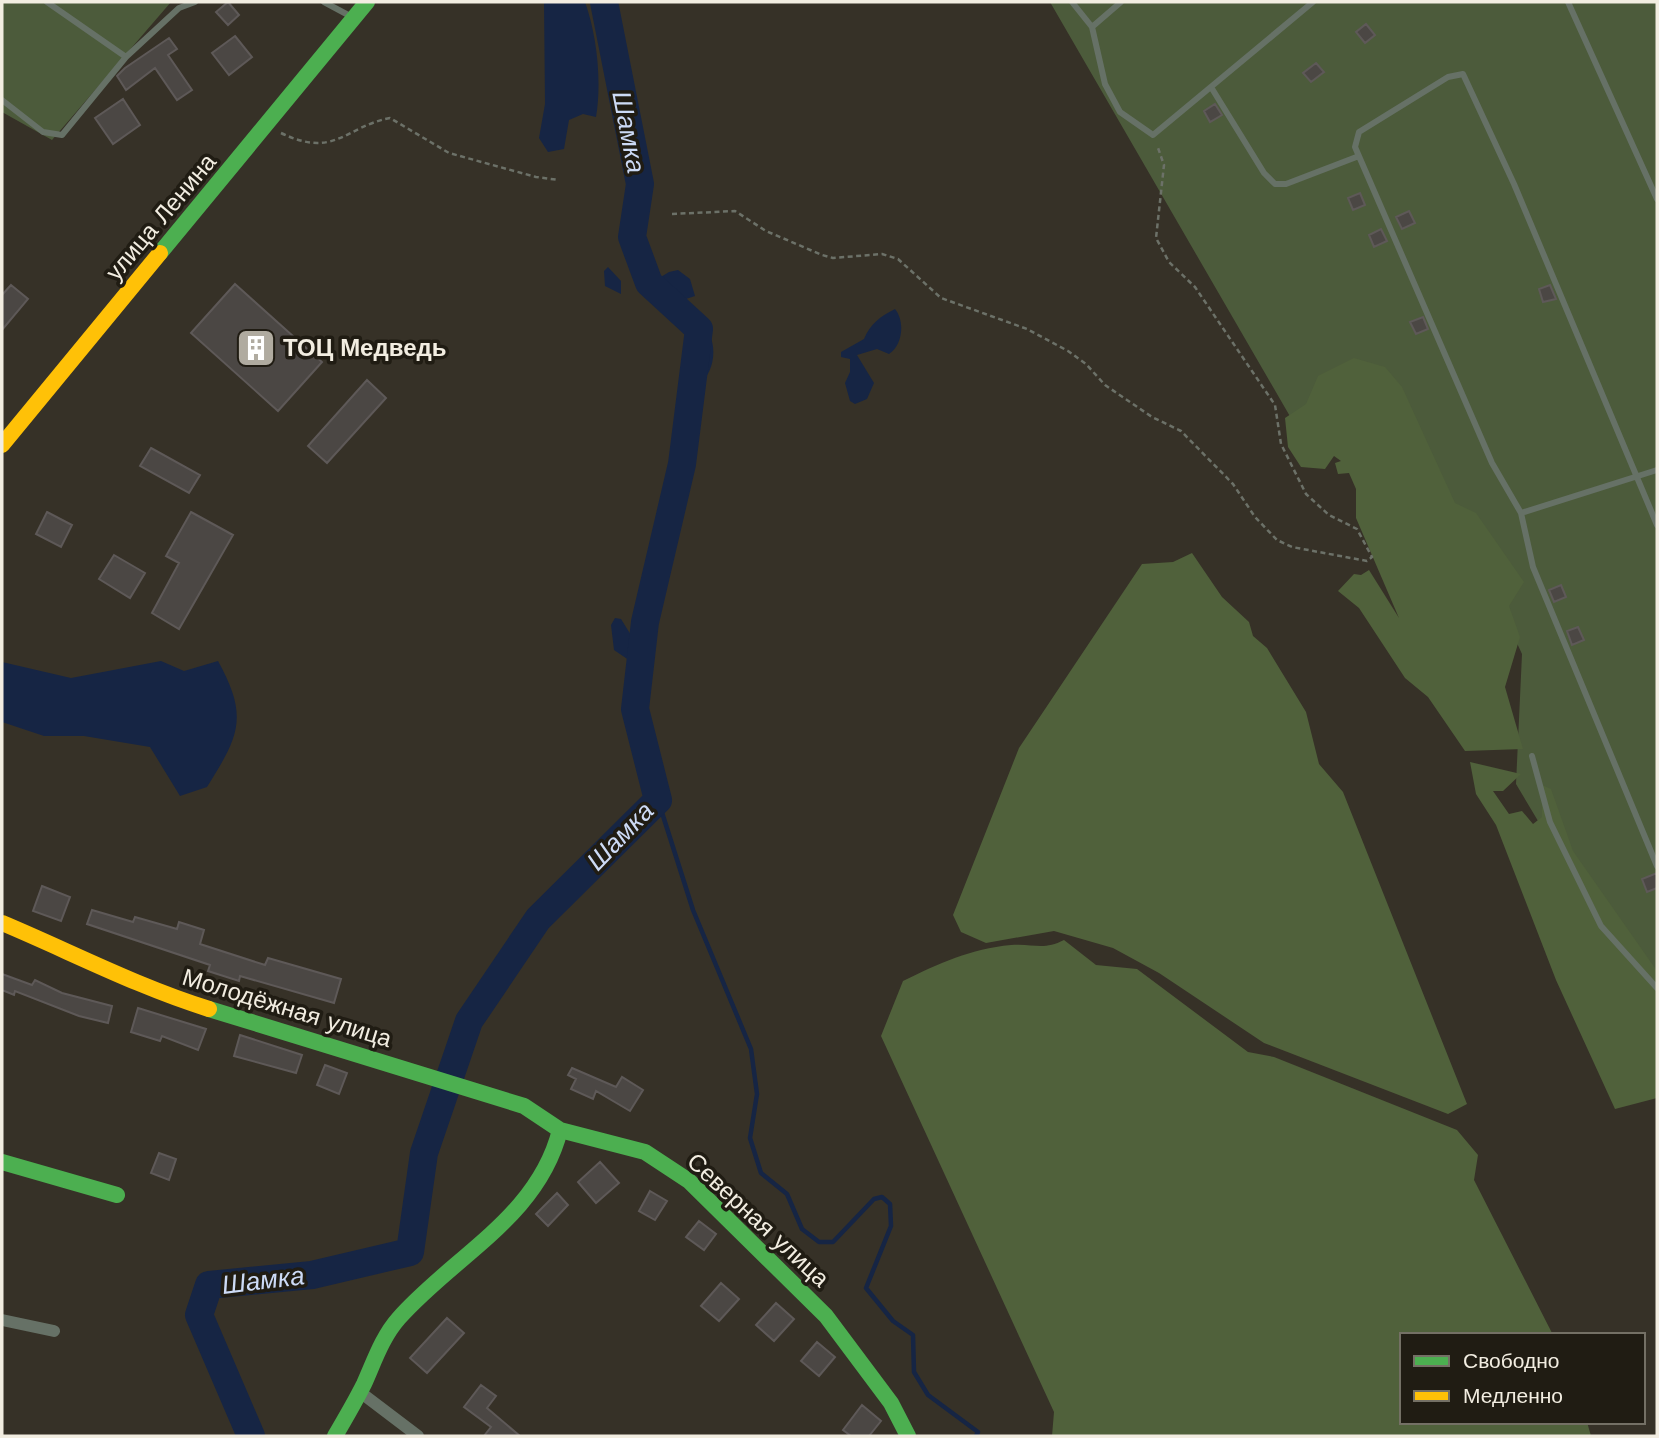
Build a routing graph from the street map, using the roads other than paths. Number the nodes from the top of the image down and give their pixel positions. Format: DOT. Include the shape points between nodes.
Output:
graph roads {
  1 [pos="47,2"];
  2 [pos="195,2"];
  3 [pos="324,2"];
  4 [pos="367,2"];
  5 [pos="1072,2"];
  6 [pos="1121,2"];
  7 [pos="1313,2"];
  8 [pos="1568,2"];
  9 [pos="354,18"];
  10 [pos="1092,27"];
  11 [pos="125,57"];
  12 [pos="1211,87"];
  13 [pos="2,100"];
  14 [pos="1359,156"];
  15 [pos="1657,199"];
  16 [pos="2,445"];
  17 [pos="1657,470"];
  18 [pos="1637,476"];
  19 [pos="1521,513"];
  20 [pos="1657,525"];
  21 [pos="1531,756"];
  22 [pos="1657,866"];
  23 [pos="2,923"];
  24 [pos="1657,988"];
  25 [pos="560,1130"];
  26 [pos="2,1162"];
  27 [pos="117,1195"];
  28 [pos="2,1320"];
  29 [pos="54,1331"];
  30 [pos="360,1392"];
  31 [pos="335,1436"];
  32 [pos="418,1436"];
  33 [pos="908,1436"];
  1 -- 11 [label="lane"];
  2 -- 11 [label="lane" via="179,8"];
  3 -- 9 [label="lane"];
  4 -- 9 [label="street, улица Ленина"];
  5 -- 10 [label="lane"];
  6 -- 10 [label="lane"];
  7 -- 12 [label="lane"];
  8 -- 15 [label="lane"];
  9 -- 16 [label="street, улица Ленина"];
  10 -- 12 [label="lane" via="1105,84 1120,112 1153,135"];
  11 -- 13 [label="lane" via="62,135 43,132"];
  12 -- 14 [label="lane" via="1275,184"];
  14 -- 18 [label="lane" via="1355,147 1359,132 1448,77 1463,74"];
  14 -- 19 [label="lane" via="1492,463"];
  17 -- 18 [label="lane"];
  18 -- 19 [label="lane"];
  18 -- 20 [label="lane"];
  19 -- 22 [label="lane" via="1532,566"];
  21 -- 24 [label="lane" via="1550,822 1601,926"];
  23 -- 25 [label="street, Молодёжная улица" via="155,992 524,1106"];
  25 -- 30 [label="street" via="552,1163 531,1193 398,1319 373,1359"];
  25 -- 33 [label="street, Северная улица" via="645,1152 689,1181 826,1316 891,1403"];
  26 -- 27 [label="street"];
  28 -- 29 [label="street"];
  30 -- 31 [label="street"];
  30 -- 32 [label="street"];
}
